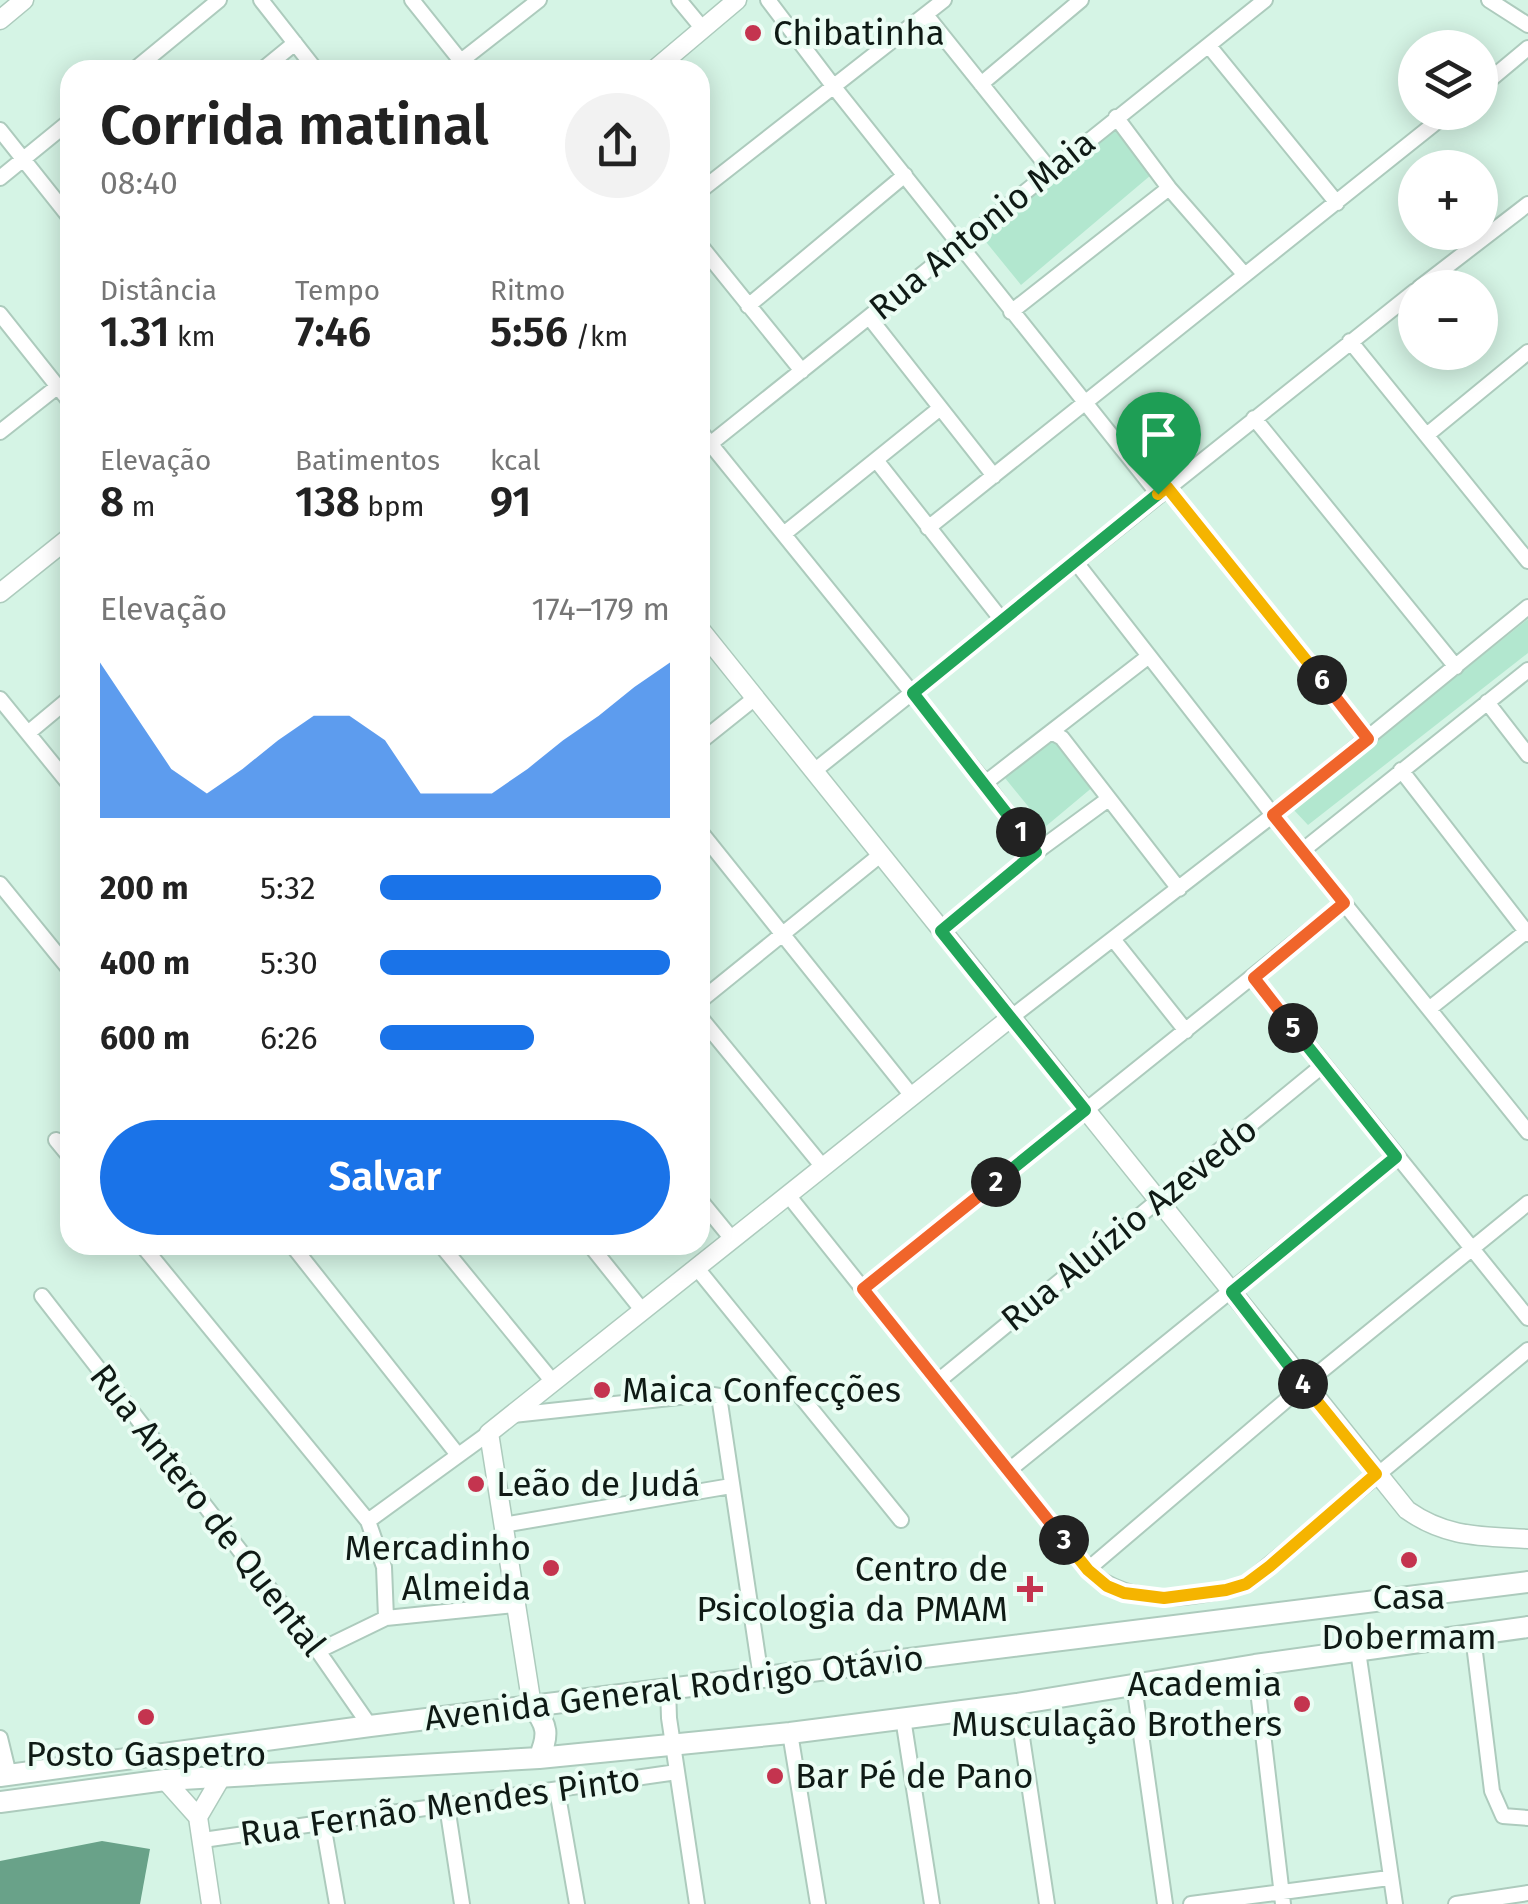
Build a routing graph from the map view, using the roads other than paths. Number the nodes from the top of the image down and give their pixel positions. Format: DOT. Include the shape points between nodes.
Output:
graph roads {
  1 [pos="24,0"];
  2 [pos="219,0"];
  3 [pos="261,0"];
  4 [pos="412,0"];
  5 [pos="539,0"];
  6 [pos="679,0"];
  7 [pos="737,0"];
  8 [pos="768,0"];
  9 [pos="944,0"];
  10 [pos="1081,0"];
  11 [pos="1265,0"];
  12 [pos="1490,0"];
  13 [pos="926,15"];
  14 [pos="0,20"];
  15 [pos="1528,25"];
  16 [pos="703,29"];
  17 [pos="295,43"];
  18 [pos="1209,46"];
  19 [pos="1528,48"];
  20 [pos="146,60"];
  21 [pos="274,60"];
  22 [pos="308,60"];
  23 [pos="461,60"];
  24 [pos="471,60"];
  25 [pos="666,60"];
  26 [pos="1498,73"];
  27 [pos="981,84"];
  28 [pos="834,87"];
  29 [pos="1116,117"];
  30 [pos="0,130"];
  31 [pos="60,130"];
  32 [pos="1427,130"];
  33 [pos="23,159"];
  34 [pos="1050,171"];
  35 [pos="905,176"];
  36 [pos="0,178"];
  37 [pos="710,183"];
  38 [pos="1169,188"];
  39 [pos="1337,202"];
  40 [pos="1528,204"];
  41 [pos="60,205"];
  42 [pos="960,246"];
  43 [pos="710,258"];
  44 [pos="1442,270"];
  45 [pos="1244,274"];
  46 [pos="1398,304"];
  47 [pos="748,306"];
  48 [pos="1011,312"];
  49 [pos="0,314"];
  50 [pos="869,317"];
  51 [pos="1350,341"];
  52 [pos="1525,360"];
  53 [pos="802,371"];
  54 [pos="57,387"];
  55 [pos="60,390"];
  56 [pos="1086,402"];
  57 [pos="939,409"];
  58 [pos="1254,418"];
  59 [pos="0,432"];
  60 [pos="1428,434"];
  61 [pos="710,444"];
  62 [pos="710,453"];
  63 [pos="876,460"];
  64 [pos="994,476"];
  65 [pos="1163,490"];
  66 [pos="928,528"];
  67 [pos="785,533"];
  68 [pos="60,545"];
  69 [pos="1528,560"];
  70 [pos="1074,561"];
  71 [pos="0,594"];
  72 [pos="1528,608"];
  73 [pos="1001,619"];
  74 [pos="710,642"];
  75 [pos="1149,656"];
  76 [pos="1456,667"];
  77 [pos="1528,670"];
  78 [pos="913,693"];
  79 [pos="754,698"];
  80 [pos="0,699"];
  81 [pos="1487,702"];
  82 [pos="60,706"];
  83 [pos="28,733"];
  84 [pos="1054,733"];
  85 [pos="710,734"];
  86 [pos="1368,739"];
  87 [pos="1528,755"];
  88 [pos="1401,770"];
  89 [pos="814,771"];
  90 [pos="60,773"];
  91 [pos="985,783"];
  92 [pos="1106,800"];
  93 [pos="1273,815"];
  94 [pos="710,843"];
  95 [pos="1302,851"];
  96 [pos="1036,852"];
  97 [pos="879,856"];
  98 [pos="0,884"];
  99 [pos="1179,889"];
  100 [pos="1344,903"];
  101 [pos="941,931"];
  102 [pos="1527,932"];
  103 [pos="783,934"];
  104 [pos="1113,938"];
  105 [pos="60,958"];
  106 [pos="1254,978"];
  107 [pos="710,993"];
  108 [pos="1429,1009"];
  109 [pos="1009,1019"];
  110 [pos="710,1029"];
  111 [pos="1186,1031"];
  112 [pos="1322,1066"];
  113 [pos="912,1096"];
  114 [pos="1085,1110"];
  115 [pos="1528,1132"];
  116 [pos="56,1140"];
  117 [pos="60,1145"];
  118 [pos="1396,1157"];
  119 [pos="824,1167"];
  120 [pos="788,1195"];
  121 [pos="1158,1201"];
  122 [pos="1528,1203"];
  123 [pos="710,1212"];
  124 [pos="732,1239"];
  125 [pos="1470,1249"];
  126 [pos="150,1255"];
  127 [pos="300,1255"];
  128 [pos="449,1255"];
  129 [pos="598,1255"];
  130 [pos="696,1268"];
  131 [pos="863,1289"];
  132 [pos="1232,1292"];
  133 [pos="42,1296"];
  134 [pos="642,1310"];
  135 [pos="1528,1318"];
  136 [pos="1528,1350"];
  137 [pos="553,1382"];
  138 [pos="937,1382"];
  139 [pos="1304,1386"];
  140 [pos="514,1415"];
  141 [pos="488,1433"];
  142 [pos="458,1455"];
  143 [pos="1008,1472"];
  144 [pos="1376,1474"];
  145 [pos="731,1486"];
  146 [pos="900,1520"];
  147 [pos="368,1521"];
  148 [pos="503,1525"];
  149 [pos="1528,1539"];
  150 [pos="1088,1570"];
  151 [pos="1528,1582"];
  152 [pos="514,1605"];
  153 [pos="386,1618"];
  154 [pos="1528,1628"];
  155 [pos="1472,1636"];
  156 [pos="1358,1651"];
  157 [pos="318,1652"];
  158 [pos="1255,1665"];
  159 [pos="762,1678"];
  160 [pos="1134,1685"];
  161 [pos="668,1688"];
  162 [pos="1017,1704"];
  163 [pos="532,1706"];
  164 [pos="904,1718"];
  165 [pos="370,1726"];
  166 [pos="790,1733"];
  167 [pos="0,1738"];
  168 [pos="673,1744"];
  169 [pos="539,1758"];
  170 [pos="678,1772"];
  171 [pos="4,1776"];
  172 [pos="222,1776"];
  173 [pos="165,1780"];
  174 [pos="557,1790"];
  175 [pos="0,1802"];
  176 [pos="448,1806"];
  177 [pos="198,1817"];
  178 [pos="1528,1818"];
  179 [pos="323,1824"];
  180 [pos="202,1840"];
  181 [pos="1389,1878"];
  182 [pos="1528,1893"];
  183 [pos="1282,1898"];
  184 [pos="1508,1900"];
  185 [pos="212,1904"];
  186 [pos="337,1904"];
  187 [pos="462,1904"];
  188 [pos="577,1904"];
  189 [pos="697,1904"];
  190 [pos="818,1904"];
  191 [pos="932,1904"];
  192 [pos="1047,1904"];
  193 [pos="1165,1904"];
  194 [pos="1191,1904"];
  195 [pos="1394,1904"];
  196 [pos="1456,1904"];
  1 -- 14 [label="street"];
  2 -- 20 [label="street"];
  3 -- 17 [label="street"];
  4 -- 23 [label="street"];
  5 -- 24 [label="street"];
  6 -- 16 [label="street"];
  7 -- 16 [label="street"];
  8 -- 28 [label="street"];
  9 -- 13 [label="street"];
  10 -- 27 [label="street"];
  11 -- 18 [label="street, Rua Antonio Maia"];
  12 -- 15 [label="street"];
  13 -- 27 [label="street"];
  13 -- 28 [label="street"];
  16 -- 25 [label="street"];
  17 -- 21 [label="street"];
  17 -- 22 [label="street"];
  18 -- 29 [label="street, Rua Antonio Maia"];
  18 -- 39 [label="street"];
  19 -- 26 [label="street"];
  27 -- 34 [label="street"];
  28 -- 35 [label="street"];
  28 -- 37 [label="street"];
  29 -- 34 [label="street, Rua Antonio Maia"];
  29 -- 38 [label="street"];
  30 -- 33 [label="street"];
  31 -- 33 [label="street"];
  32 -- 39 [label="street"];
  33 -- 36 [label="street"];
  33 -- 41 [label="street"];
  34 -- 42 [label="street, Rua Antonio Maia"];
  35 -- 42 [label="street"];
  35 -- 47 [label="street"];
  38 -- 45 [label="street"];
  38 -- 48 [label="street"];
  39 -- 45 [label="street"];
  40 -- 44 [label="street"];
  42 -- 48 [label="street"];
  42 -- 50 [label="street, Rua Antonio Maia"];
  43 -- 47 [label="street"];
  45 -- 56 [label="street"];
  46 -- 51 [label="street"];
  47 -- 53 [label="street"];
  48 -- 56 [label="street"];
  49 -- 54 [label="street"];
  50 -- 53 [label="street, Rua Antonio Maia"];
  50 -- 57 [label="street"];
  51 -- 58 [label="street"];
  51 -- 60 [label="street"];
  52 -- 60 [label="street"];
  53 -- 61 [label="street, Rua Antonio Maia"];
  54 -- 55 [label="street"];
  54 -- 59 [label="street"];
  56 -- 64 [label="street"];
  56 -- 65 [label="street"];
  57 -- 63 [label="street"];
  57 -- 64 [label="street"];
  58 -- 65 [label="street"];
  58 -- 76 [label="street"];
  60 -- 69 [label="street"];
  62 -- 67 [label="street"];
  63 -- 66 [label="street"];
  63 -- 67 [label="street"];
  64 -- 66 [label="street"];
  65 -- 70 [label="street"];
  65 -- 86 [label="street"];
  66 -- 73 [label="street"];
  67 -- 78 [label="street"];
  68 -- 71 [label="street"];
  70 -- 73 [label="street"];
  70 -- 75 [label="street"];
  72 -- 76 [label="street"];
  73 -- 78 [label="street"];
  74 -- 79 [label="street"];
  75 -- 84 [label="street"];
  75 -- 93 [label="street"];
  76 -- 86 [label="street"];
  77 -- 81 [label="street"];
  78 -- 89 [label="street"];
  78 -- 91 [label="street"];
  79 -- 85 [label="street"];
  79 -- 89 [label="street"];
  80 -- 83 [label="street"];
  81 -- 87 [label="street"];
  81 -- 88 [label="street"];
  82 -- 83 [label="street"];
  83 -- 90 [label="street"];
  84 -- 91 [label="street"];
  84 -- 92 [label="street"];
  86 -- 93 [label="street"];
  88 -- 95 [label="street"];
  88 -- 102 [label="street"];
  89 -- 97 [label="street"];
  91 -- 96 [label="street"];
  92 -- 96 [label="street"];
  92 -- 99 [label="street"];
  93 -- 95 [label="street"];
  93 -- 99 [label="street"];
  94 -- 103 [label="street"];
  95 -- 100 [label="street"];
  96 -- 101 [label="street"];
  97 -- 101 [label="street"];
  97 -- 103 [label="street"];
  98 -- 105 [label="street"];
  99 -- 104 [label="street"];
  100 -- 106 [label="street"];
  100 -- 108 [label="street"];
  101 -- 109 [label="street"];
  102 -- 108 [label="street"];
  103 -- 107 [label="street"];
  103 -- 113 [label="street"];
  104 -- 109 [label="street"];
  104 -- 111 [label="street"];
  106 -- 111 [label="street"];
  106 -- 112 [label="street"];
  108 -- 115 [label="street"];
  109 -- 113 [label="street"];
  109 -- 114 [label="street"];
  110 -- 119 [label="street"];
  111 -- 114 [label="street"];
  112 -- 118 [label="street"];
  112 -- 121 [label="street, Rua Aluízio Azevedo"];
  113 -- 119 [label="street"];
  114 -- 121 [label="street"];
  114 -- 131 [label="street"];
  116 -- 117 [label="street"];
  118 -- 125 [label="street"];
  118 -- 132 [label="street"];
  119 -- 120 [label="street"];
  120 -- 124 [label="street"];
  120 -- 131 [label="street"];
  121 -- 132 [label="street"];
  121 -- 138 [label="street, Rua Aluízio Azevedo"];
  122 -- 125 [label="street"];
  123 -- 124 [label="street"];
  124 -- 130 [label="street"];
  125 -- 135 [label="street"];
  125 -- 139 [label="street"];
  126 -- 147 [label="street"];
  127 -- 142 [label="street"];
  128 -- 137 [label="street"];
  129 -- 134 [label="street"];
  130 -- 134 [label="street"];
  130 -- 146 [label="street"];
  131 -- 138 [label="street"];
  132 -- 139 [label="street"];
  132 -- 143 [label="street"];
  133 -- 157 [label="street, Rua Antero de Quental"];
  134 -- 137 [label="street"];
  136 -- 144 [label="street"];
  137 -- 140 [label="street"];
  138 -- 143 [label="street"];
  139 -- 144 [label="street"];
  139 -- 150 [label="street"];
  140 -- 141 [label="street"];
  140 -- 145 [label="street" via="714,1394 721,1401"];
  141 -- 142 [label="street"];
  141 -- 148 [label="street"];
  142 -- 147 [label="street"];
  143 -- 150 [label="street"];
  144 -- 149 [label="street" via="1429,1526"];
  144 -- 150 [label="street" via="1246,1584 1189,1596 1138,1596 1107,1586"];
  145 -- 148 [label="street"];
  145 -- 159 [label="street"];
  147 -- 153 [label="street" via="384,1567"];
  148 -- 152 [label="street"];
  151 -- 159 [label="main road, Avenida General Rodrigo Otávio"];
  152 -- 153 [label="street"];
  152 -- 163 [label="street"];
  153 -- 157 [label="street"];
  154 -- 155 [label="main road, Avenida General Rodrigo Otávio"];
  155 -- 156 [label="main road, Avenida General Rodrigo Otávio"];
  155 -- 178 [label="street" via="1492,1792 1503,1816"];
  156 -- 158 [label="main road, Avenida General Rodrigo Otávio"];
  156 -- 181 [label="street"];
  157 -- 165 [label="street, Rua Antero de Quental"];
  158 -- 160 [label="main road, Avenida General Rodrigo Otávio"];
  158 -- 183 [label="street"];
  159 -- 161 [label="main road, Avenida General Rodrigo Otávio"];
  160 -- 162 [label="main road, Avenida General Rodrigo Otávio"];
  160 -- 193 [label="street"];
  161 -- 163 [label="main road, Avenida General Rodrigo Otávio"];
  161 -- 168 [label="street"];
  162 -- 164 [label="main road, Avenida General Rodrigo Otávio"];
  162 -- 192 [label="street"];
  163 -- 165 [label="main road, Avenida General Rodrigo Otávio"];
  163 -- 169 [label="main road" via="547,1730"];
  164 -- 166 [label="main road, Avenida General Rodrigo Otávio"];
  164 -- 191 [label="street"];
  165 -- 171 [label="main road, Avenida General Rodrigo Otávio"];
  166 -- 168 [label="main road, Avenida General Rodrigo Otávio"];
  166 -- 190 [label="street"];
  167 -- 171 [label="street"];
  168 -- 169 [label="main road, Avenida General Rodrigo Otávio"];
  168 -- 170 [label="street"];
  169 -- 172 [label="main road, Avenida General Rodrigo Otávio"];
  170 -- 174 [label="street, Rua Fernão Mendes Pinto"];
  170 -- 189 [label="street"];
  172 -- 173 [label="main road, Avenida General Rodrigo Otávio"];
  172 -- 177 [label="street"];
  173 -- 175 [label="main road, Avenida General Rodrigo Otávio"];
  173 -- 177 [label="street"];
  174 -- 176 [label="street, Rua Fernão Mendes Pinto"];
  174 -- 188 [label="street"];
  176 -- 179 [label="street, Rua Fernão Mendes Pinto"];
  176 -- 187 [label="street"];
  177 -- 180 [label="street"];
  179 -- 180 [label="street, Rua Fernão Mendes Pinto"];
  179 -- 186 [label="street"];
  180 -- 185 [label="street"];
  181 -- 183 [label="street"];
  181 -- 195 [label="street"];
  182 -- 184 [label="street"];
  183 -- 194 [label="street"];
  184 -- 196 [label="street"];
}
